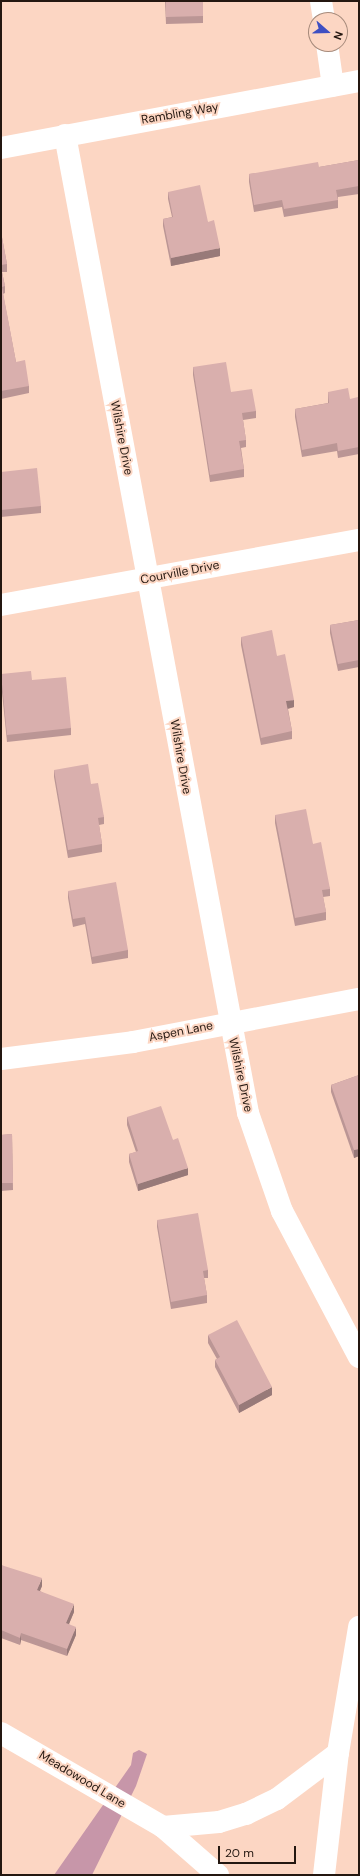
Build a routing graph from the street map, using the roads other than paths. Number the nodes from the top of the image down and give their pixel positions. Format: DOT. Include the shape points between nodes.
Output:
graph roads {
  1 [pos="321,1"];
  2 [pos="323,12"];
  3 [pos="328,52"];
  4 [pos="359,82"];
  5 [pos="333,86"];
  6 [pos="65,136"];
  7 [pos="1,148"];
  8 [pos="359,540"];
  9 [pos="147,579"];
  10 [pos="1,605"];
  11 [pos="359,999"];
  12 [pos="228,1023"];
  13 [pos="1,1059"];
  14 [pos="359,1357"];
  15 [pos="359,1627"];
  16 [pos="1,1733"];
  17 [pos="338,1753"];
  18 [pos="163,1827"];
  19 [pos="218,1875"];
  20 [pos="324,1875"];
  1 -- 2 [label="street"];
  3 -- 5 [label="street"];
  4 -- 5 [label="street, Rambling Way"];
  5 -- 6 [label="street, Rambling Way"];
  6 -- 7 [label="street, Rambling Way"];
  6 -- 9 [label="street, Wilshire Drive"];
  8 -- 9 [label="street, Courville Drive"];
  9 -- 10 [label="street, Courville Drive"];
  9 -- 12 [label="street, Wilshire Drive"];
  11 -- 12 [label="street, Aspen Lane"];
  12 -- 13 [label="street, Aspen Lane" via="86,1049"];
  12 -- 14 [label="street, Wilshire Drive" via="248,1114 270,1183"];
  15 -- 17 [label="street"];
  16 -- 18 [label="street, Meadowood Lane"];
  17 -- 18 [label="street" via="282,1796 246,1814 219,1822"];
  17 -- 20 [label="street"];
  18 -- 19 [label="street"];
}
